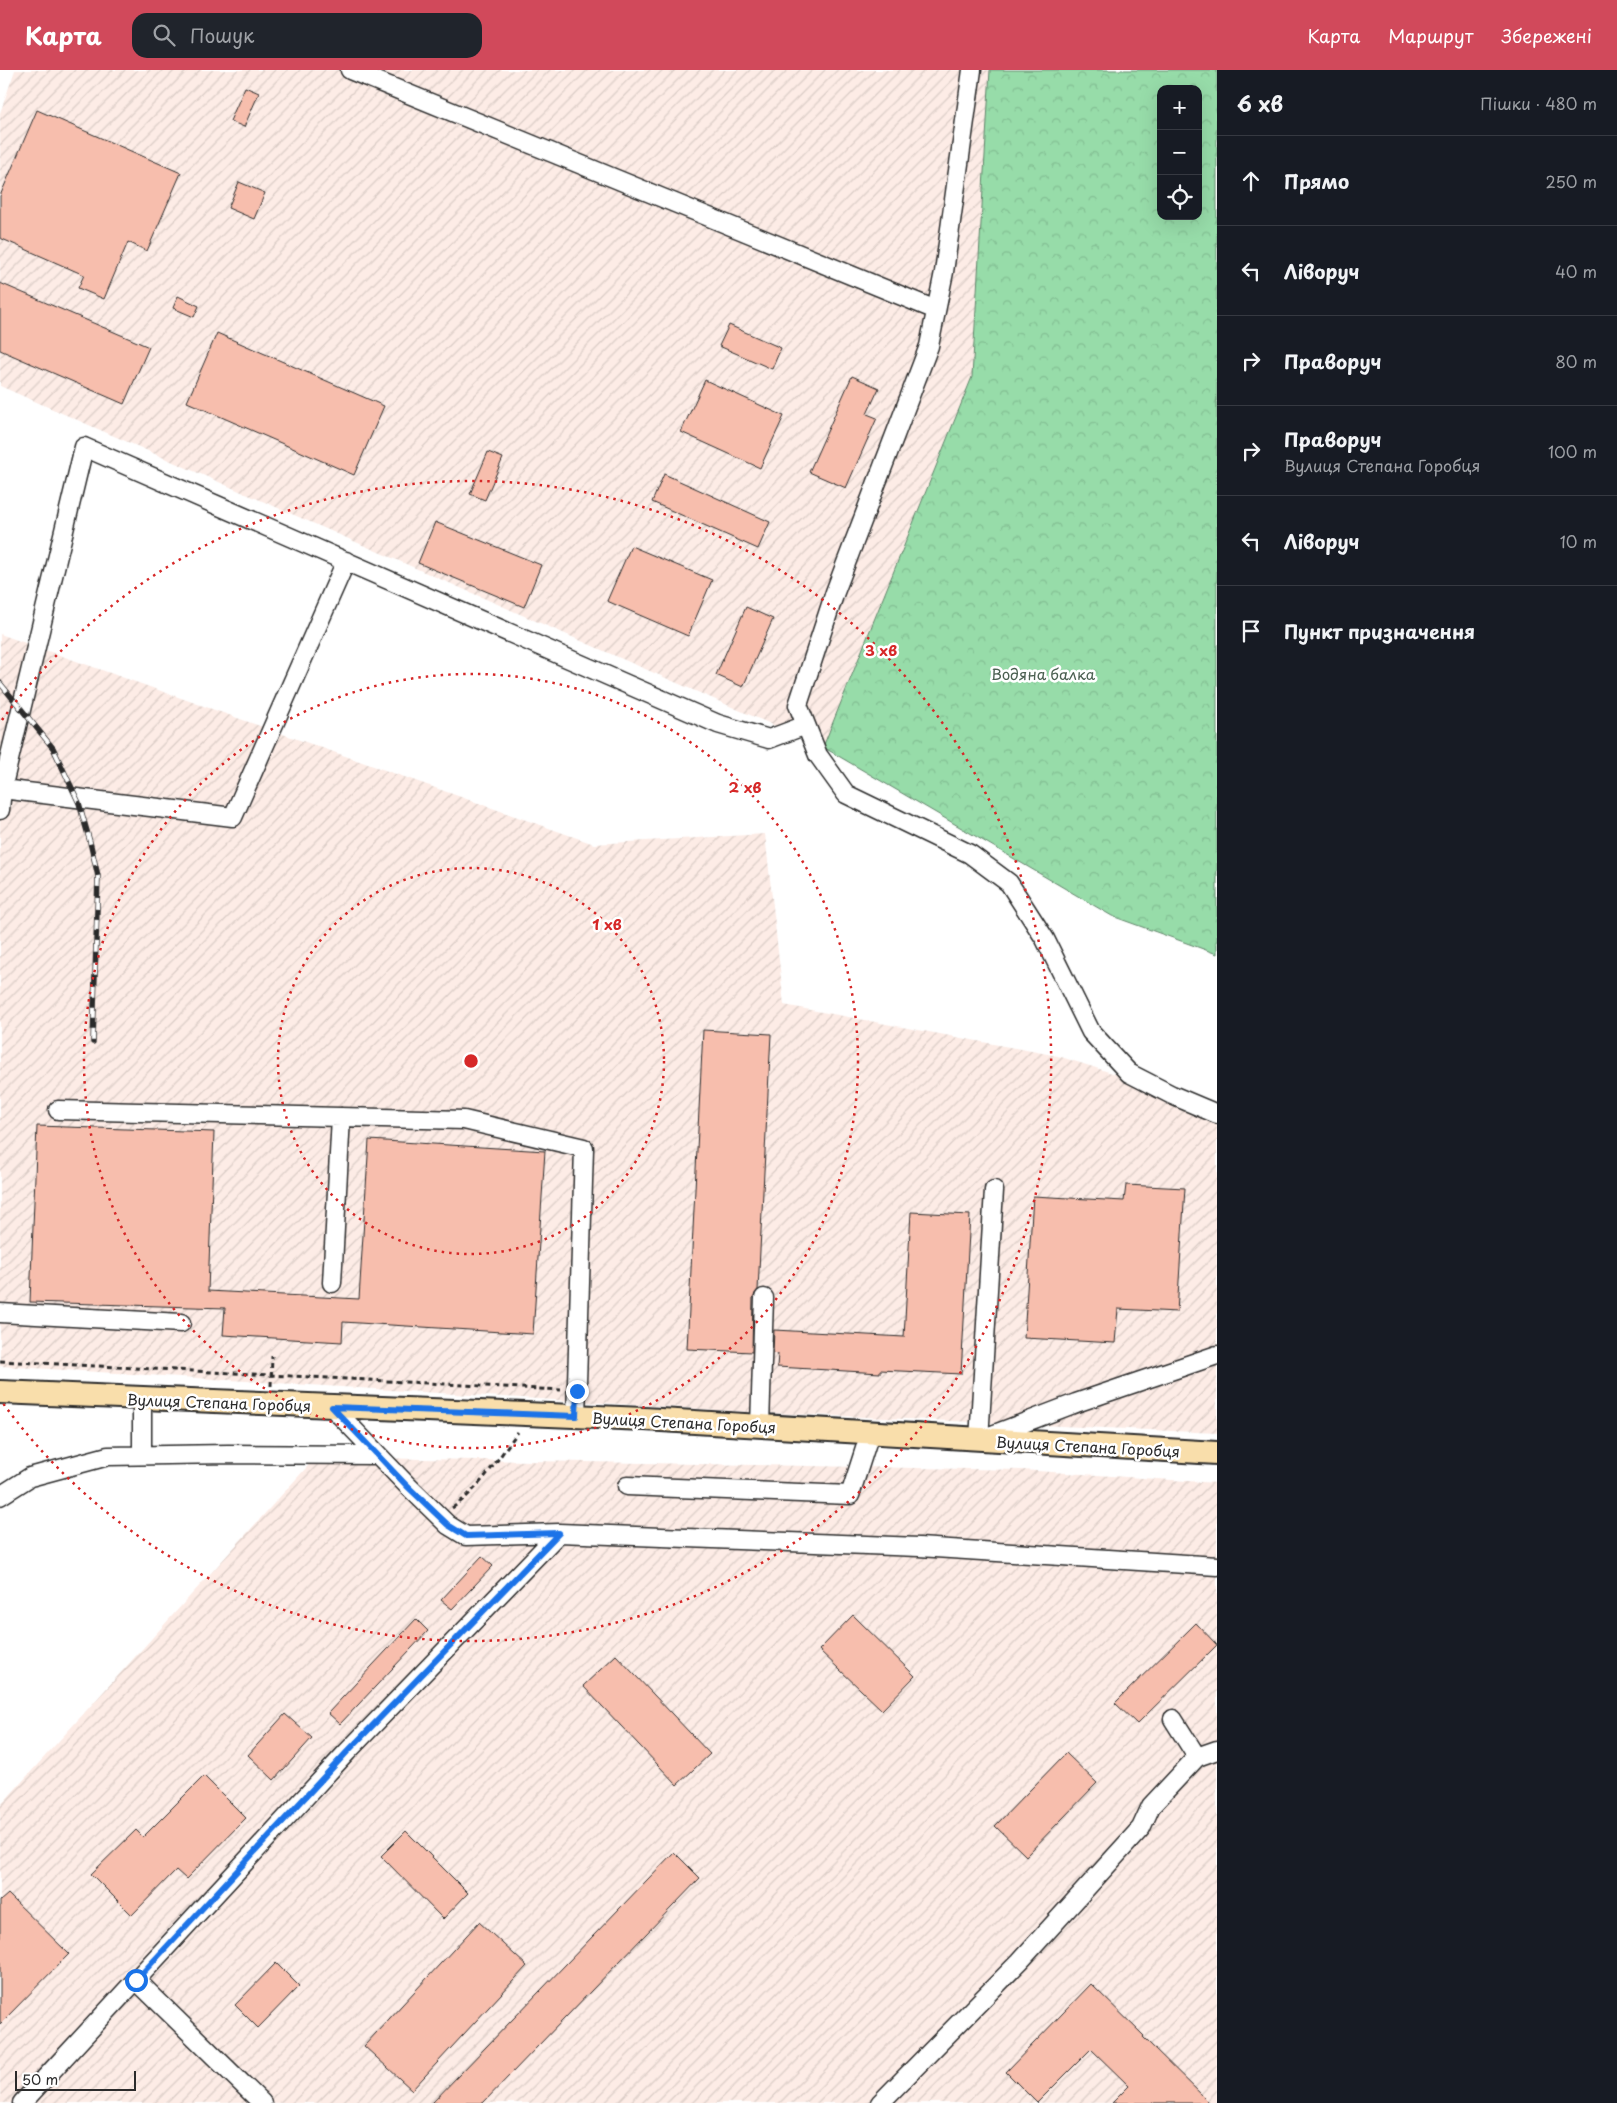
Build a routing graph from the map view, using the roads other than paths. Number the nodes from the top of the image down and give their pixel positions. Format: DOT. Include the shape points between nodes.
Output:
graph roads {
  1 [pos="350,70"];
  2 [pos="972,70"];
  3 [pos="936,310"];
  4 [pos="346,561"];
  5 [pos="806,725"];
  6 [pos="2,789"];
  7 [pos="0,810"];
  8 [pos="58,1110"];
  9 [pos="1217,1114"];
  10 [pos="341,1117"];
  11 [pos="994,1190"];
  12 [pos="332,1283"];
  13 [pos="764,1298"];
  14 [pos="0,1313"];
  15 [pos="181,1323"];
  16 [pos="1217,1355"];
  17 [pos="0,1392"];
  18 [pos="142,1399"];
  19 [pos="332,1407"];
  20 [pos="576,1416"];
  21 [pos="760,1426"];
  22 [pos="870,1433"];
  23 [pos="979,1440"];
  24 [pos="1217,1454"];
  25 [pos="142,1455"];
  26 [pos="378,1455"];
  27 [pos="627,1486"];
  28 [pos="0,1496"];
  29 [pos="559,1533"];
  30 [pos="1217,1566"];
  31 [pos="1173,1719"];
  32 [pos="1217,1750"];
  33 [pos="1197,1757"];
  34 [pos="136,1980"];
  35 [pos="22,2103"];
  36 [pos="262,2103"];
  37 [pos="880,2103"];
  1 -- 3 [label="lane"];
  2 -- 3 [label="lane"];
  3 -- 5 [label="lane" via="929,346 835,592 798,705"];
  4 -- 5 [label="lane" via="718,724 769,739"];
  4 -- 6 [label="lane" via="233,817"];
  4 -- 6 [label="lane" via="84,446"];
  5 -- 9 [label="lane" via="818,755 846,794 970,854 1009,883 1045,939 1091,1032 1129,1073"];
  6 -- 7 [label="lane"];
  8 -- 10 [label="lane"];
  10 -- 12 [label="lane"];
  10 -- 20 [label="lane" via="464,1120 584,1148"];
  11 -- 23 [label="lane"];
  13 -- 21 [label="lane"];
  14 -- 15 [label="lane"];
  16 -- 23 [label="lane"];
  17 -- 18 [label="main road, Вулиця Степана Горобця"];
  18 -- 19 [label="main road, Вулиця Степана Горобця"];
  18 -- 25 [label="lane"];
  19 -- 20 [label="main road, Вулиця Степана Горобця"];
  19 -- 26 [label="lane"];
  20 -- 21 [label="main road, Вулиця Степана Горобця"];
  21 -- 22 [label="main road, Вулиця Степана Горобця"];
  22 -- 23 [label="main road, Вулиця Степана Горобця"];
  22 -- 27 [label="lane" via="850,1494"];
  23 -- 24 [label="main road, Вулиця Степана Горобця"];
  25 -- 26 [label="lane"];
  25 -- 28 [label="lane" via="108,1456 30,1477"];
  26 -- 29 [label="lane" via="439,1516 466,1536"];
  29 -- 30 [label="lane" via="919,1547"];
  29 -- 34 [label="lane" via="347,1752"];
  31 -- 33 [label="lane"];
  32 -- 33 [label="lane"];
  33 -- 37 [label="lane" via="1151,1806 1142,1828 1020,1961"];
  34 -- 35 [label="lane"];
  34 -- 36 [label="lane"];
}
